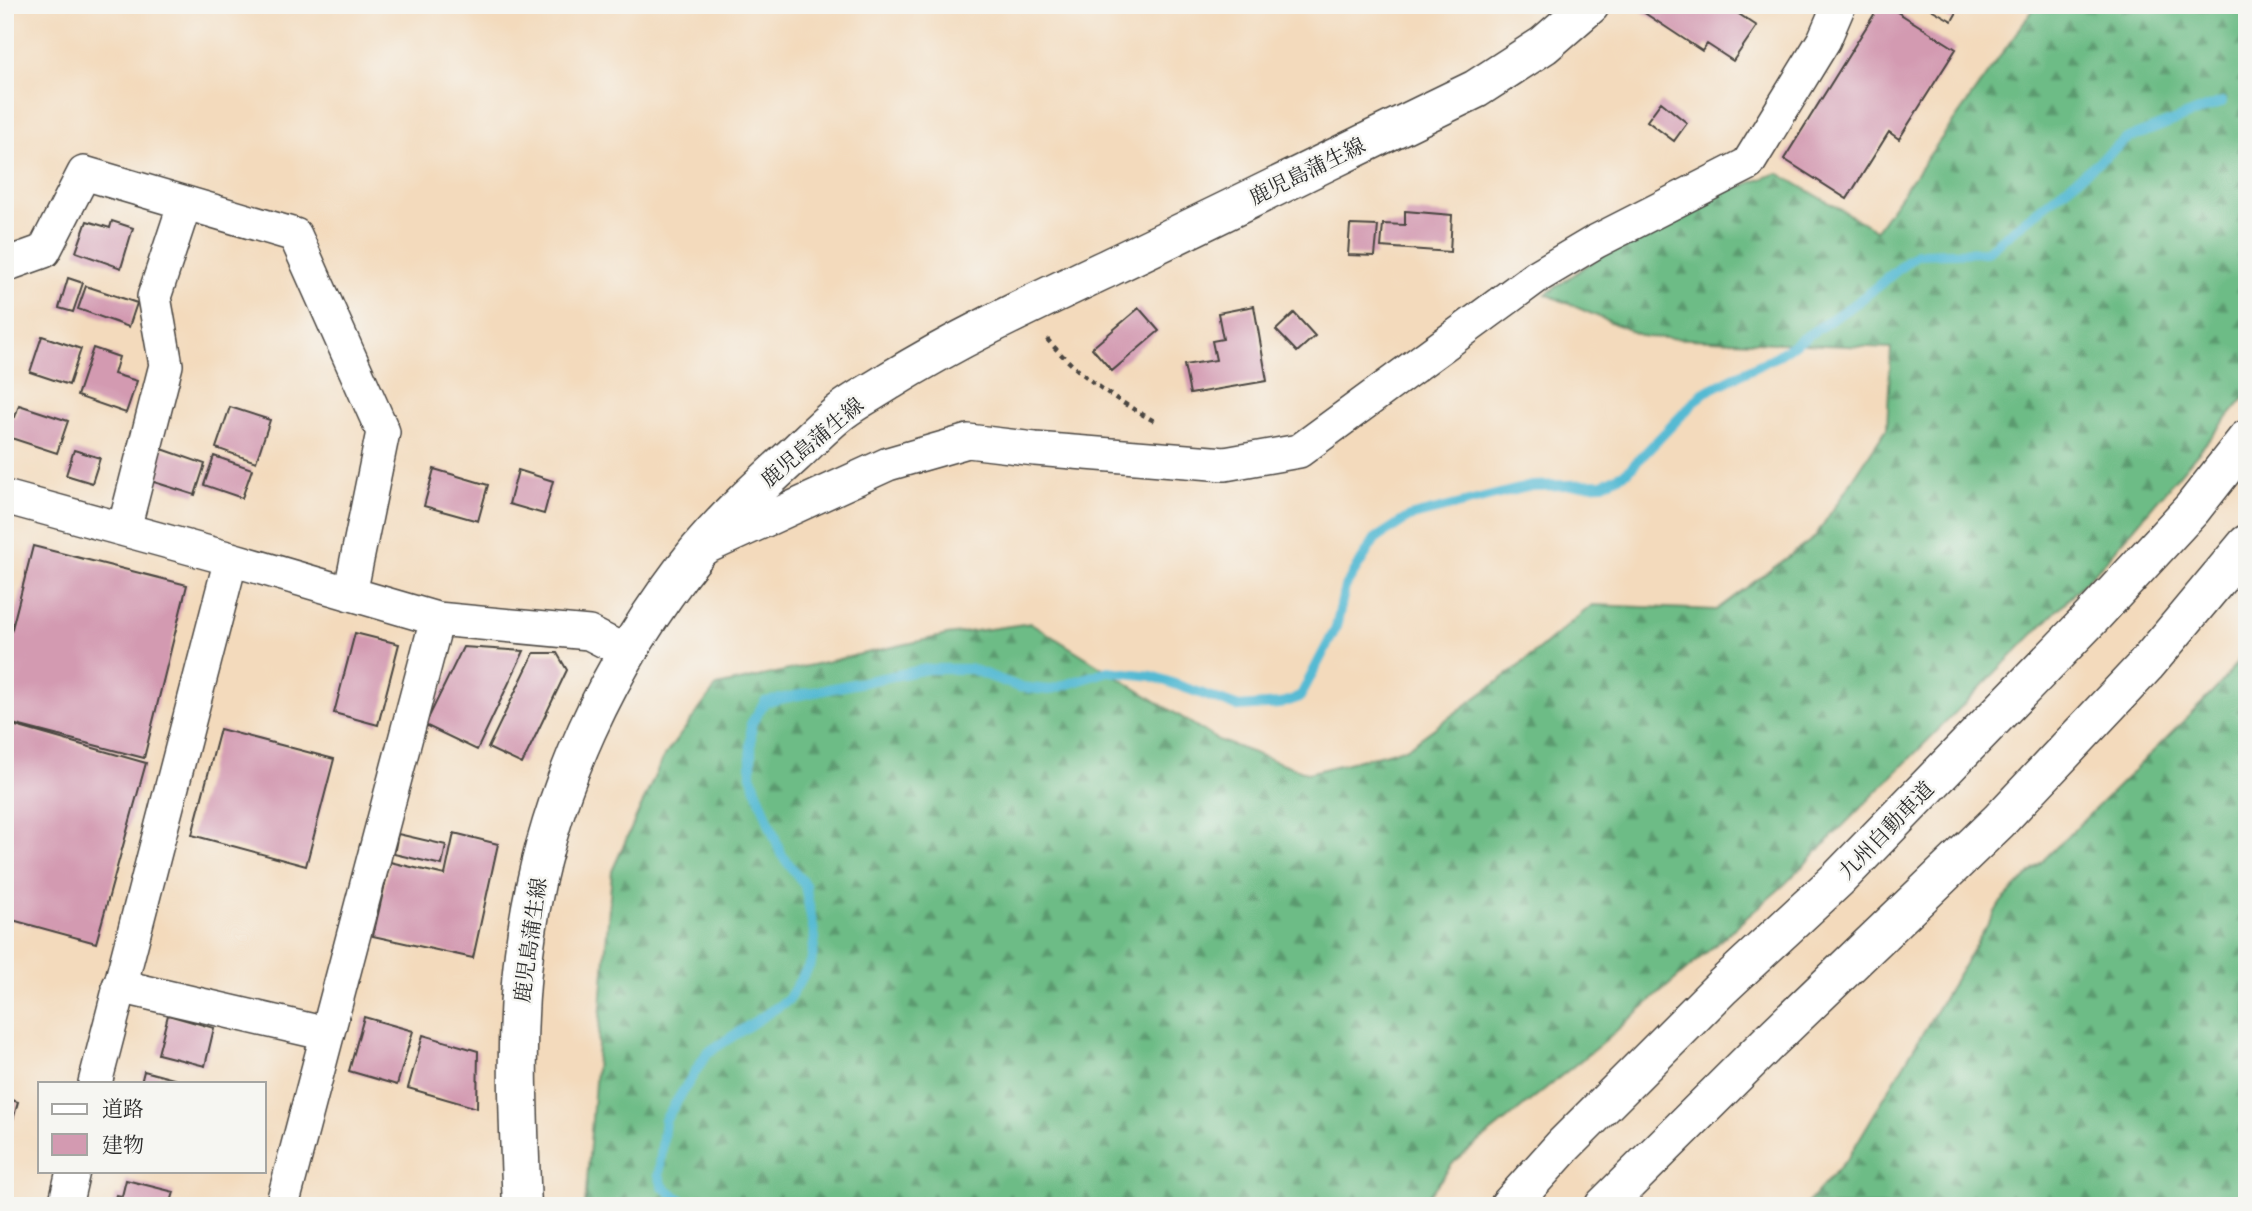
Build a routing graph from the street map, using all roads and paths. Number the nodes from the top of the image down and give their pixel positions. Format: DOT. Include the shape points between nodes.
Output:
graph roads {
  1 [pos="1590,5"];
  2 [pos="1839,5"];
  3 [pos="186,203"];
  4 [pos="5,265"];
  5 [pos="1021,309"];
  6 [pos="1167,428"];
  7 [pos="2247,439"];
  8 [pos="5,496"];
  9 [pos="124,529"];
  10 [pos="2247,544"];
  11 [pos="698,552"];
  12 [pos="231,559"];
  13 [pos="351,594"];
  14 [pos="437,619"];
  15 [pos="628,653"];
  16 [pos="119,986"];
  17 [pos="327,1034"];
  18 [pos="95,1082"];
  19 [pos="74,1172"];
  20 [pos="65,1206"];
  21 [pos="282,1206"];
  22 [pos="522,1206"];
  23 [pos="1508,1206"];
  24 [pos="1604,1206"];
  1 -- 5 [label="main road, 鹿児島蒲生線" via="1544,45 1476,89"];
  2 -- 11 [label="street" via="1824,40 1748,164 1536,277 1299,451 1225,464 968,441 888,464"];
  3 -- 4 [label="street" via="84,173 44,250"];
  3 -- 9 [label="street" via="153,297 166,365"];
  3 -- 13 [label="street" via="295,235 383,432"];
  5 -- 6 [label="path" via="1064,358 1115,400"];
  5 -- 11 [label="main road, 鹿児島蒲生線" via="927,357 843,410 755,491"];
  7 -- 23 [label="main road, 九州自動車道" via="2192,509 2092,617 1838,879 1722,987"];
  8 -- 9 [label="street"];
  9 -- 12 [label="street"];
  10 -- 24 [label="main road" via="2146,665 1999,821"];
  11 -- 15 [label="main road, 鹿児島蒲生線"];
  12 -- 13 [label="street"];
  12 -- 16 [label="street"];
  13 -- 14 [label="street"];
  14 -- 15 [label="street" via="589,633"];
  14 -- 17 [label="street"];
  15 -- 22 [label="main road, 鹿児島蒲生線" via="595,711 569,773 545,847 527,931 519,1003"];
  16 -- 17 [label="street"];
  16 -- 18 [label="street"];
  17 -- 21 [label="street"];
  19 -- 20 [label="street"];
}
